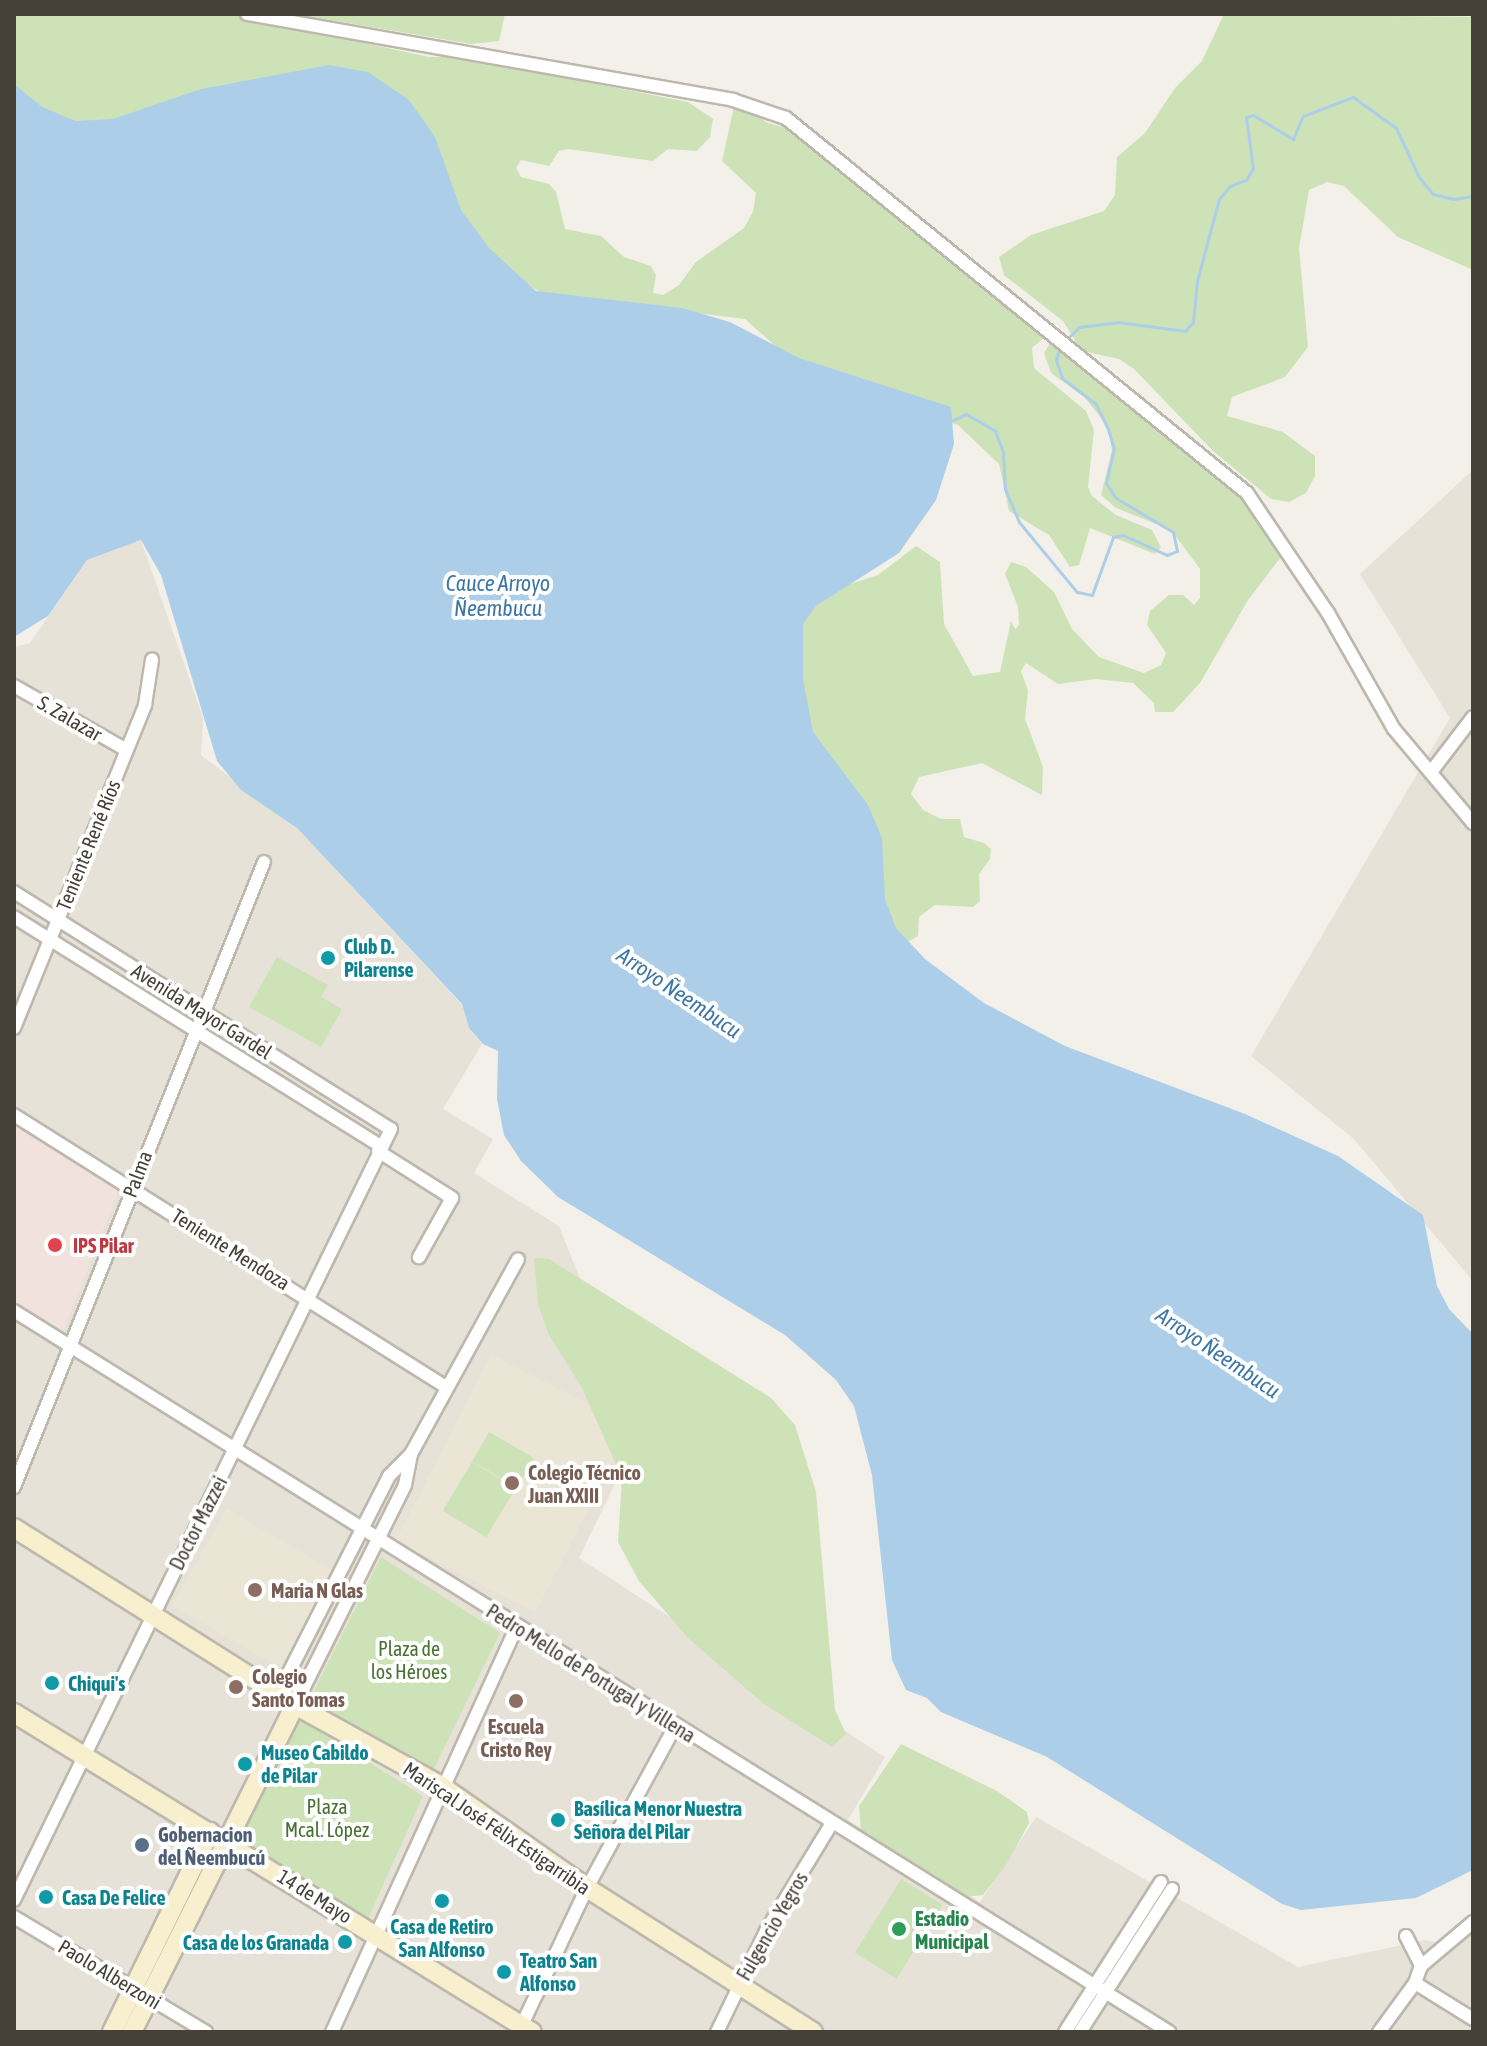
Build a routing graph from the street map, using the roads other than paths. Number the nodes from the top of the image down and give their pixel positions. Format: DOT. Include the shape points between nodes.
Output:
graph roads {
  1 [pos="247,14"];
  2 [pos="152,660"];
  3 [pos="14,686"];
  4 [pos="1473,717"];
  5 [pos="125,749"];
  6 [pos="1431,772"];
  7 [pos="1473,823"];
  8 [pos="264,862"];
  9 [pos="14,892"];
  10 [pos="14,917"];
  11 [pos="58,920"];
  12 [pos="50,940"];
  13 [pos="201,1010"];
  14 [pos="14,1028"];
  15 [pos="193,1029"];
  16 [pos="14,1115"];
  17 [pos="391,1129"];
  18 [pos="379,1149"];
  19 [pos="131,1188"];
  20 [pos="419,1257"];
  21 [pos="518,1259"];
  22 [pos="308,1297"];
  23 [pos="14,1311"];
  24 [pos="70,1345"];
  25 [pos="446,1387"];
  26 [pos="234,1450"];
  27 [pos="411,1454"];
  28 [pos="14,1487"];
  29 [pos="14,1528"];
  30 [pos="363,1531"];
  31 [pos="378,1540"];
  32 [pos="152,1614"];
  33 [pos="517,1626"];
  34 [pos="278,1694"];
  35 [pos="295,1705"];
  36 [pos="14,1713"];
  37 [pos="676,1725"];
  38 [pos="85,1756"];
  39 [pos="440,1785"];
  40 [pos="832,1823"];
  41 [pos="218,1837"];
  42 [pos="1166,1885"];
  43 [pos="587,1888"];
  44 [pos="14,1900"];
  45 [pos="14,1917"];
  46 [pos="1473,1922"];
  47 [pos="378,1935"];
  48 [pos="1406,1936"];
  49 [pos="1421,1966"];
  50 [pos="1415,1983"];
  51 [pos="738,1985"];
  52 [pos="1100,1989"];
  53 [pos="142,1991"];
  54 [pos="1473,2019"];
  55 [pos="524,2030"];
  56 [pos="112,2032"];
  57 [pos="132,2032"];
  58 [pos="206,2032"];
  59 [pos="332,2032"];
  60 [pos="717,2032"];
  61 [pos="813,2032"];
  62 [pos="1065,2032"];
  63 [pos="1080,2032"];
  64 [pos="1169,2032"];
  65 [pos="1372,2032"];
  66 [pos="1379,2032"];
  1 -- 6 [label="street" via="762,106 786,118 1247,493 1328,613 1394,729"];
  2 -- 5 [label="street, Teniente René Ríos" via="145,705"];
  3 -- 5 [label="street, S. Zalazar"];
  4 -- 6 [label="street"];
  5 -- 11 [label="street, Teniente René Ríos"];
  6 -- 7 [label="street"];
  8 -- 13 [label="street, Palma"];
  9 -- 11 [label="street, Avenida Mayor Gardel"];
  10 -- 12 [label="street, Avenida Mayor Gardel"];
  11 -- 12 [label="street, Teniente René Ríos"];
  11 -- 13 [label="street, Avenida Mayor Gardel"];
  12 -- 14 [label="street, Teniente René Ríos"];
  12 -- 15 [label="street, Avenida Mayor Gardel"];
  13 -- 15 [label="street, Palma"];
  13 -- 17 [label="street, Avenida Mayor Gardel"];
  15 -- 18 [label="street, Avenida Mayor Gardel"];
  15 -- 19 [label="street, Palma"];
  16 -- 19 [label="street, Teniente Mendoza"];
  17 -- 18 [label="street, Doctor Mazzei"];
  18 -- 20 [label="street, Avenida Mayor Gardel" via="452,1198"];
  18 -- 22 [label="street, Doctor Mazzei"];
  19 -- 22 [label="street, Teniente Mendoza"];
  19 -- 24 [label="street, Palma"];
  21 -- 25 [label="street"];
  22 -- 25 [label="street, Teniente Mendoza"];
  22 -- 26 [label="street, Doctor Mazzei"];
  23 -- 24 [label="street, Pedro Mello de Portugal y Villena"];
  24 -- 26 [label="street, Pedro Mello de Portugal y Villena"];
  24 -- 28 [label="street, Palma"];
  25 -- 27 [label="street"];
  26 -- 30 [label="street, Pedro Mello de Portugal y Villena"];
  26 -- 32 [label="street, Doctor Mazzei"];
  27 -- 30 [label="street" via="389,1476"];
  27 -- 31 [label="street" via="405,1485"];
  29 -- 32 [label="main road, Mariscal José Félix Estigarribia"];
  30 -- 31 [label="street, Pedro Mello de Portugal y Villena"];
  30 -- 34 [label="street"];
  31 -- 33 [label="street, Pedro Mello de Portugal y Villena"];
  31 -- 35 [label="street"];
  32 -- 34 [label="main road, Mariscal José Félix Estigarribia"];
  32 -- 38 [label="street, Doctor Mazzei"];
  33 -- 37 [label="street, Pedro Mello de Portugal y Villena"];
  33 -- 39 [label="street"];
  34 -- 35 [label="main road, Mariscal José Félix Estigarribia"];
  35 -- 39 [label="main road, Mariscal José Félix Estigarribia"];
  35 -- 41 [label="main road"];
  36 -- 38 [label="main road, 14 de Mayo"];
  37 -- 40 [label="street, Pedro Mello de Portugal y Villena"];
  37 -- 43 [label="street"];
  38 -- 41 [label="main road, 14 de Mayo"];
  38 -- 44 [label="street, Doctor Mazzei"];
  39 -- 43 [label="main road, Mariscal José Félix Estigarribia"];
  39 -- 47 [label="street"];
  40 -- 51 [label="street, Fulgencio Yegros"];
  40 -- 52 [label="street, Pedro Mello de Portugal y Villena"];
  41 -- 47 [label="main road, 14 de Mayo"];
  41 -- 53 [label="main road"];
  42 -- 52 [label="street"];
  43 -- 51 [label="main road, Mariscal José Félix Estigarribia"];
  43 -- 55 [label="street"];
  45 -- 53 [label="street, Paolo Alberzoni"];
  46 -- 49 [label="street"];
  47 -- 55 [label="main road, 14 de Mayo"];
  47 -- 59 [label="street"];
  48 -- 49 [label="street"];
  49 -- 50 [label="street"];
  50 -- 54 [label="street"];
  50 -- 65 [label="street" via="1389,2006"];
  50 -- 66 [label="street"];
  51 -- 60 [label="street, Fulgencio Yegros"];
  51 -- 61 [label="main road, Mariscal José Félix Estigarribia"];
  52 -- 62 [label="street"];
  52 -- 63 [label="street"];
  52 -- 64 [label="street, Pedro Mello de Portugal y Villena"];
  53 -- 56 [label="main road"];
  53 -- 57 [label="main road"];
  53 -- 58 [label="street, Paolo Alberzoni"];
}
